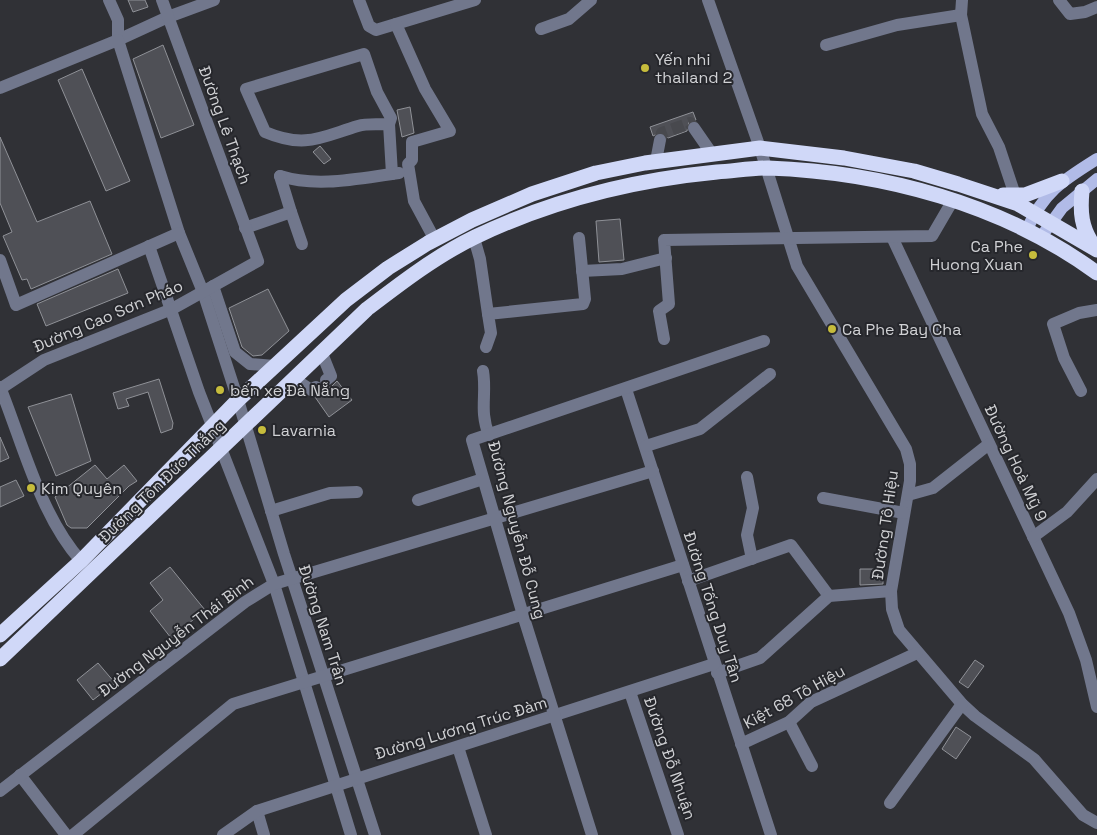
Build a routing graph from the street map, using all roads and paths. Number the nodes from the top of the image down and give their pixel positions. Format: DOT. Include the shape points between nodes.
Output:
graph roads {
  1 [pos="109,0"];
  2 [pos="162,0"];
  3 [pos="214,0"];
  4 [pos="359,0"];
  5 [pos="475,0"];
  6 [pos="592,0"];
  7 [pos="708,0"];
  8 [pos="962,0"];
  9 [pos="1059,0"];
  10 [pos="1097,7"];
  11 [pos="961,15"];
  12 [pos="168,17"];
  13 [pos="396,24"];
  14 [pos="541,29"];
  15 [pos="118,40"];
  16 [pos="826,45"];
  17 [pos="0,88"];
  18 [pos="389,124"];
  19 [pos="694,128"];
  20 [pos="660,140"];
  21 [pos="760,148"];
  22 [pos="712,154"];
  23 [pos="1097,159"];
  24 [pos="656,161"];
  25 [pos="767,168"];
  26 [pos="409,171"];
  27 [pos="596,173"];
  28 [pos="392,174"];
  29 [pos="1097,179"];
  30 [pos="1062,181"];
  31 [pos="1082,190"];
  32 [pos="601,192"];
  33 [pos="989,194"];
  34 [pos="1015,195"];
  35 [pos="953,200"];
  36 [pos="291,212"];
  37 [pos="1035,213"];
  38 [pos="1050,223"];
  39 [pos="245,228"];
  40 [pos="1027,229"];
  41 [pos="180,233"];
  42 [pos="892,237"];
  43 [pos="1041,237"];
  44 [pos="474,238"];
  45 [pos="579,238"];
  46 [pos="788,238"];
  47 [pos="435,240"];
  48 [pos="302,244"];
  49 [pos="149,246"];
  50 [pos="1096,250"];
  51 [pos="666,258"];
  52 [pos="0,260"];
  53 [pos="258,262"];
  54 [pos="582,271"];
  55 [pos="1097,273"];
  56 [pos="208,289"];
  57 [pos="172,309"];
  58 [pos="1097,310"];
  59 [pos="488,314"];
  60 [pos="664,339"];
  61 [pos="764,341"];
  62 [pos="486,347"];
  63 [pos="321,351"];
  64 [pos="275,366"];
  65 [pos="483,371"];
  66 [pos="770,374"];
  67 [pos="293,378"];
  68 [pos="0,388"];
  69 [pos="626,389"];
  70 [pos="1081,391"];
  71 [pos="238,400"];
  72 [pos="246,423"];
  73 [pos="213,426"];
  74 [pos="489,435"];
  75 [pos="988,444"];
  76 [pos="646,446"];
  77 [pos="221,448"];
  78 [pos="652,471"];
  79 [pos="748,477"];
  80 [pos="1097,478"];
  81 [pos="483,479"];
  82 [pos="357,492"];
  83 [pos="908,495"];
  84 [pos="823,498"];
  85 [pos="418,500"];
  86 [pos="271,511"];
  87 [pos="904,513"];
  88 [pos="494,517"];
  89 [pos="1033,537"];
  90 [pos="752,559"];
  91 [pos="81,561"];
  92 [pos="683,566"];
  93 [pos="292,578"];
  94 [pos="688,581"];
  95 [pos="274,584"];
  96 [pos="891,592"];
  97 [pos="829,596"];
  98 [pos="523,614"];
  99 [pos="0,635"];
  100 [pos="917,653"];
  101 [pos="0,659"];
  102 [pos="716,668"];
  103 [pos="322,676"];
  104 [pos="303,682"];
  105 [pos="630,692"];
  106 [pos="962,704"];
  107 [pos="1097,707"];
  108 [pos="555,716"];
  109 [pos="789,722"];
  110 [pos="741,744"];
  111 [pos="458,747"];
  112 [pos="812,766"];
  113 [pos="20,775"];
  114 [pos="356,778"];
  115 [pos="336,784"];
  116 [pos="0,791"];
  117 [pos="890,803"];
  118 [pos="257,811"];
  119 [pos="1097,823"];
  120 [pos="66,835"];
  121 [pos="73,835"];
  122 [pos="223,835"];
  123 [pos="264,835"];
  124 [pos="351,835"];
  125 [pos="374,835"];
  126 [pos="486,835"];
  127 [pos="592,835"];
  128 [pos="678,835"];
  129 [pos="770,835"];
  1 -- 15 [label="street" via="118,20"];
  2 -- 12 [label="street, Đường Lê Thạch"];
  3 -- 12 [label="street"];
  4 -- 13 [label="street" via="372,29"];
  5 -- 13 [label="street"];
  6 -- 14 [label="street" via="569,18"];
  7 -- 21 [label="street, Đường Tô Hiệu"];
  8 -- 11 [label="street"];
  9 -- 10 [label="street" via="1070,14"];
  11 -- 16 [label="street" via="897,25"];
  11 -- 34 [label="street" via="982,114 999,147"];
  12 -- 15 [label="street"];
  12 -- 39 [label="street, Đường Lê Thạch"];
  13 -- 26 [label="street" via="425,89 450,132 412,142"];
  15 -- 17 [label="street"];
  15 -- 41 [label="street"];
  18 -- 18 [label="street" via="360,125 304,142 280,139 265,132 246,89 364,54 377,92 391,118"];
  18 -- 28 [label="street"];
  19 -- 22 [label="street"];
  20 -- 24 [label="street"];
  21 -- 22 [label="highway, Đường Tôn Đức Thắng"];
  21 -- 25 [label="street, Đường Tô Hiệu"];
  21 -- 33 [label="highway, Đường Tôn Đức Thắng" via="844,158 914,171"];
  22 -- 24 [label="highway, Đường Tôn Đức Thắng"];
  23 -- 30 [label="main road"];
  24 -- 27 [label="highway, Đường Tôn Đức Thắng"];
  25 -- 32 [label="highway, Đường Tôn Đức Thắng" via="663,179"];
  25 -- 35 [label="highway, Đường Tôn Đức Thắng" via="841,175"];
  25 -- 46 [label="street, Đường Tô Hiệu"];
  26 -- 28 [label="street"];
  26 -- 47 [label="street" via="414,201"];
  27 -- 32 [label="highway"];
  27 -- 47 [label="highway, Đường Tôn Đức Thắng" via="504,205"];
  28 -- 36 [label="street" via="300,182 280,176"];
  29 -- 31 [label="main road"];
  30 -- 34 [label="highway"];
  30 -- 37 [label="main road" via="1042,200"];
  31 -- 38 [label="main road"];
  31 -- 50 [label="highway" via="1080,214 1085,235"];
  32 -- 44 [label="highway, Đường Tôn Đức Thắng" via="537,211"];
  33 -- 34 [label="highway"];
  33 -- 37 [label="highway, Đường Tôn Đức Thắng"];
  35 -- 40 [label="highway, Đường Tôn Đức Thắng"];
  35 -- 42 [label="street" via="932,236"];
  36 -- 39 [label="street"];
  36 -- 48 [label="street"];
  37 -- 38 [label="highway, Đường Tôn Đức Thắng"];
  37 -- 40 [label="main road"];
  38 -- 43 [label="main road"];
  38 -- 50 [label="highway, Đường Tôn Đức Thắng"];
  39 -- 53 [label="street, Đường Lê Thạch"];
  40 -- 43 [label="highway, Đường Tôn Đức Thắng"];
  41 -- 49 [label="street"];
  41 -- 56 [label="street"];
  42 -- 46 [label="street"];
  42 -- 75 [label="street, Đường Hoà Mỹ 9"];
  43 -- 55 [label="highway, Đường Tôn Đức Thắng"];
  44 -- 59 [label="street"];
  44 -- 63 [label="highway, Đường Tôn Đức Thắng" via="402,283 367,309"];
  45 -- 54 [label="street"];
  46 -- 51 [label="street" via="664,240"];
  46 -- 83 [label="street, Đường Tô Hiệu" via="801,273 906,449 910,464"];
  47 -- 64 [label="highway, Đường Tôn Đức Thắng" via="388,268 346,300"];
  49 -- 52 [label="street" via="16,306"];
  49 -- 57 [label="street"];
  51 -- 54 [label="street" via="622,269"];
  51 -- 60 [label="street" via="669,304 659,311"];
  53 -- 56 [label="street, Đường Cao Sơn Pháo"];
  54 -- 59 [label="street" via="585,299 582,304"];
  56 -- 57 [label="street, Đường Cao Sơn Pháo"];
  56 -- 64 [label="street" via="235,352 250,364"];
  56 -- 71 [label="street"];
  57 -- 68 [label="street, Đường Cao Sơn Pháo" via="44,360"];
  57 -- 73 [label="street"];
  58 -- 70 [label="street" via="1079,313 1053,324 1064,358"];
  59 -- 62 [label="street" via="491,333"];
  61 -- 69 [label="street, Đường Nguyễn Đỗ Cung"];
  63 -- 67 [label="highway, Đường Tôn Đức Thắng"];
  63 -- 67 [label="street" via="331,376 312,390"];
  64 -- 71 [label="highway, Đường Tôn Đức Thắng"];
  65 -- 74 [label="street" via="482,413"];
  66 -- 76 [label="street" via="700,428"];
  67 -- 72 [label="highway, Đường Tôn Đức Thắng"];
  68 -- 91 [label="street" via="51,517 64,542"];
  69 -- 74 [label="street, Đường Nguyễn Đỗ Cung"];
  69 -- 76 [label="street, Đường Tống Duy Tân"];
  71 -- 72 [label="street, Đường Nam Trân"];
  71 -- 73 [label="highway, Đường Tôn Đức Thắng"];
  72 -- 77 [label="highway, Đường Tôn Đức Thắng"];
  72 -- 86 [label="street, Đường Nam Trân"];
  73 -- 77 [label="street, Đường Nam Trân"];
  73 -- 91 [label="highway, Đường Tôn Đức Thắng"];
  74 -- 81 [label="street, Đường Nguyễn Đỗ Cung" via="472,440"];
  75 -- 83 [label="street" via="933,488"];
  75 -- 89 [label="street, Đường Hoà Mỹ 9"];
  76 -- 78 [label="street, Đường Tống Duy Tân"];
  77 -- 95 [label="street, Đường Nam Trân"];
  77 -- 101 [label="highway, Đường Tôn Đức Thắng"];
  78 -- 88 [label="street, Đường Nguyễn Thái Bình"];
  78 -- 92 [label="street, Đường Tống Duy Tân"];
  79 -- 90 [label="street" via="753,508 747,535"];
  80 -- 89 [label="street" via="1067,512"];
  81 -- 85 [label="street"];
  81 -- 88 [label="street, Đường Nguyễn Đỗ Cung"];
  82 -- 86 [label="street" via="330,493"];
  83 -- 87 [label="street, Đường Tô Hiệu"];
  84 -- 87 [label="street"];
  86 -- 93 [label="street, Đường Nam Trân"];
  87 -- 96 [label="street, Đường Tô Hiệu"];
  88 -- 93 [label="street, Đường Nguyễn Thái Bình"];
  88 -- 98 [label="street, Đường Nguyễn Đỗ Cung"];
  89 -- 107 [label="street, Đường Hoà Mỹ 9" via="1072,621 1086,660"];
  90 -- 94 [label="street"];
  90 -- 97 [label="street" via="791,545"];
  91 -- 99 [label="highway, Đường Tôn Đức Thắng"];
  92 -- 94 [label="street, Đường Tống Duy Tân"];
  92 -- 98 [label="street"];
  93 -- 95 [label="street, Đường Nguyễn Thái Bình"];
  93 -- 103 [label="street, Đường Nam Trân"];
  94 -- 102 [label="street, Đường Tống Duy Tân"];
  95 -- 104 [label="street, Đường Nam Trân"];
  95 -- 113 [label="street, Đường Nguyễn Thái Bình" via="245,602"];
  96 -- 97 [label="street"];
  96 -- 100 [label="street, Đường Tô Hiệu" via="892,609 899,630"];
  97 -- 102 [label="street, Đường Lương Trúc Đàm" via="760,658"];
  98 -- 103 [label="street"];
  98 -- 108 [label="street, Đường Nguyễn Đỗ Cung"];
  100 -- 106 [label="street, Đường Tô Hiệu"];
  100 -- 109 [label="street, Kiệt 68 Tô Hiệu" via="811,702"];
  102 -- 105 [label="street, Đường Lương Trúc Đàm"];
  102 -- 110 [label="street, Đường Tống Duy Tân"];
  103 -- 104 [label="street"];
  103 -- 114 [label="street, Đường Nam Trân"];
  104 -- 115 [label="street, Đường Nam Trân"];
  104 -- 121 [label="street" via="233,704"];
  105 -- 108 [label="street, Đường Lương Trúc Đàm"];
  105 -- 128 [label="street, Đường Đỗ Nhuận"];
  106 -- 117 [label="street"];
  106 -- 119 [label="street, Đường Tô Hiệu" via="1034,759 1083,815"];
  108 -- 111 [label="street, Đường Lương Trúc Đàm"];
  108 -- 127 [label="street, Đường Nguyễn Đỗ Cung"];
  109 -- 110 [label="street, Kiệt 68 Tô Hiệu"];
  109 -- 112 [label="street"];
  110 -- 129 [label="street, Đường Tống Duy Tân"];
  111 -- 114 [label="street, Đường Lương Trúc Đàm"];
  111 -- 126 [label="street"];
  113 -- 116 [label="street, Đường Nguyễn Thái Bình"];
  113 -- 120 [label="street"];
  114 -- 115 [label="street, Đường Lương Trúc Đàm"];
  114 -- 125 [label="street, Đường Nam Trân"];
  115 -- 118 [label="street, Đường Lương Trúc Đàm"];
  115 -- 124 [label="street, Đường Nam Trân"];
  118 -- 122 [label="street, Đường Lương Trúc Đàm"];
  118 -- 123 [label="street"];
}
